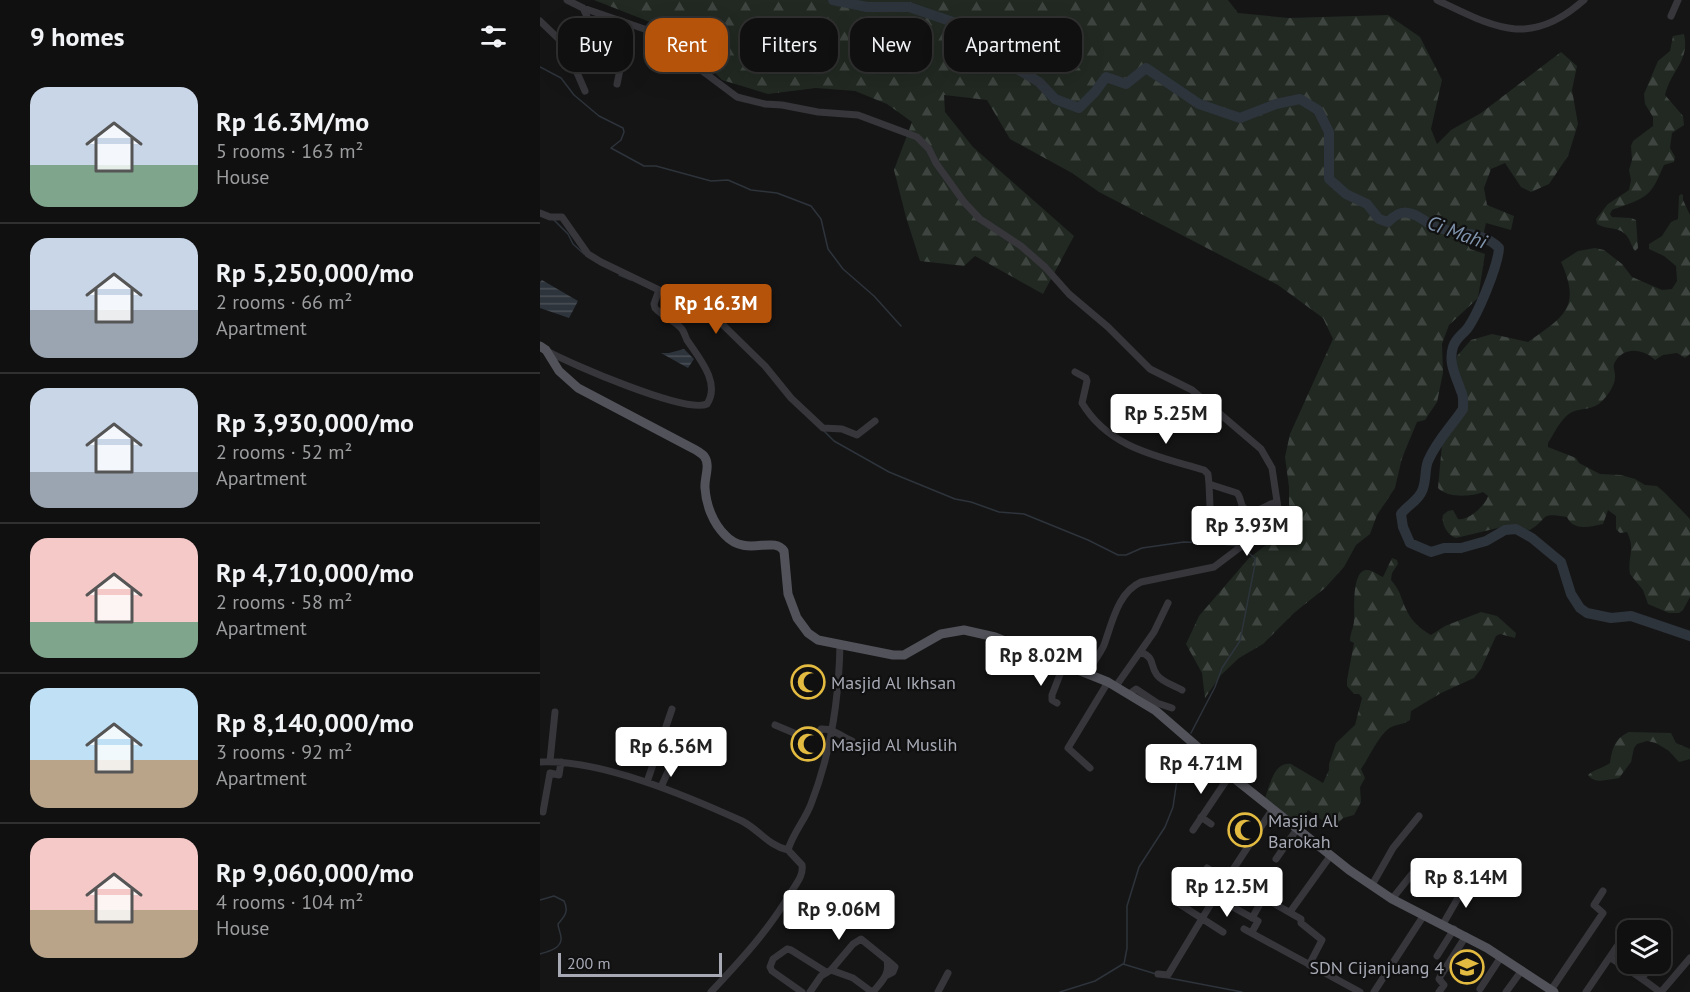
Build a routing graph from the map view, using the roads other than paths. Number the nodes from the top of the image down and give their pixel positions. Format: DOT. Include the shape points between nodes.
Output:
graph roads {
  1 [pos="567,0"];
  2 [pos="1437,0"];
  3 [pos="1584,0"];
  4 [pos="1678,0"];
  5 [pos="583,8"];
  6 [pos="1671,16"];
  7 [pos="540,21"];
  8 [pos="617,84"];
  9 [pos="585,91"];
  10 [pos="540,213"];
  11 [pos="659,290"];
  12 [pos="543,348"];
  13 [pos="1075,372"];
  14 [pos="875,421"];
  15 [pos="1209,484"];
  16 [pos="1277,501"];
  17 [pos="1210,506"];
  18 [pos="1168,603"];
  19 [pos="840,644"];
  20 [pos="1141,652"];
  21 [pos="1064,664"];
  22 [pos="1087,673"];
  23 [pos="1112,684"];
  24 [pos="1182,690"];
  25 [pos="1130,694"];
  26 [pos="1057,704"];
  27 [pos="1172,708"];
  28 [pos="672,709"];
  29 [pos="555,712"];
  30 [pos="775,725"];
  31 [pos="832,730"];
  32 [pos="684,736"];
  33 [pos="852,741"];
  34 [pos="550,761"];
  35 [pos="540,762"];
  36 [pos="561,762"];
  37 [pos="1090,768"];
  38 [pos="1230,775"];
  39 [pos="647,782"];
  40 [pos="661,788"];
  41 [pos="1272,810"];
  42 [pos="543,812"];
  43 [pos="1419,816"];
  44 [pos="1202,817"];
  45 [pos="1211,824"];
  46 [pos="1297,829"];
  47 [pos="1193,830"];
  48 [pos="788,850"];
  49 [pos="1331,855"];
  50 [pos="1276,859"];
  51 [pos="1207,868"];
  52 [pos="1412,874"];
  53 [pos="1227,878"];
  54 [pos="1479,884"];
  55 [pos="1372,885"];
  56 [pos="1603,891"];
  57 [pos="1215,897"];
  58 [pos="1264,897"];
  59 [pos="1392,899"];
  60 [pos="1178,903"];
  61 [pos="1290,912"];
  62 [pos="1424,915"];
  63 [pos="1252,918"];
  64 [pos="1202,919"];
  65 [pos="1443,924"];
  66 [pos="1454,929"];
  67 [pos="1223,932"];
  68 [pos="1466,936"];
  69 [pos="1617,947"];
  70 [pos="1437,956"];
  71 [pos="1502,957"];
  72 [pos="1611,958"];
  73 [pos="1690,958"];
  74 [pos="1309,965"];
  75 [pos="1522,970"];
  76 [pos="829,971"];
  77 [pos="948,973"];
  78 [pos="1158,974"];
  79 [pos="1645,974"];
  80 [pos="1642,978"];
  81 [pos="1480,989"];
  82 [pos="1553,991"];
  83 [pos="711,992"];
  84 [pos="802,992"];
  85 [pos="810,992"];
  86 [pos="873,992"];
  87 [pos="938,992"];
  88 [pos="1360,992"];
  89 [pos="1374,992"];
  90 [pos="1439,992"];
  91 [pos="1506,992"];
  92 [pos="1586,992"];
  93 [pos="1660,992"];
  1 -- 5 [label="street"];
  2 -- 3 [label="street" via="1508,30 1543,26"];
  4 -- 6 [label="street"];
  5 -- 8 [label="street" via="598,40 621,65"];
  5 -- 16 [label="street" via="659,34 738,97 765,105 858,115 924,142 964,202 981,219 1045,267 1150,369 1192,390 1261,449 1272,468"];
  7 -- 9 [label="street" via="565,45"];
  10 -- 11 [label="street" via="561,217 588,254"];
  11 -- 12 [label="street" via="655,308 683,330 710,381 713,391 701,407 601,375"];
  11 -- 14 [label="street" via="691,300 720,322 823,428 857,435"];
  12 -- 19 [label="main road" via="559,371 578,388 704,456 704,487 713,520 726,537 742,547 775,543 781,546 788,594 797,618 814,638"];
  13 -- 15 [label="street" via="1087,381 1082,403 1109,434 1128,446 1204,470"];
  15 -- 16 [label="street" via="1237,493 1247,510 1259,511"];
  15 -- 17 [label="street"];
  16 -- 22 [label="street" via="1272,523 1220,564 1141,582 1132,588 1114,615 1103,646"];
  18 -- 20 [label="street"];
  19 -- 21 [label="main road" via="904,655 941,634 964,630 995,637"];
  19 -- 31 [label="street" via="839,688"];
  20 -- 23 [label="street"];
  20 -- 24 [label="street" via="1151,659 1160,678"];
  21 -- 22 [label="main road"];
  21 -- 26 [label="street" via="1052,695"];
  22 -- 23 [label="main road"];
  23 -- 25 [label="main road"];
  23 -- 37 [label="street" via="1068,748"];
  25 -- 27 [label="street" via="1136,689"];
  25 -- 38 [label="main road" via="1156,711"];
  28 -- 39 [label="street"];
  29 -- 34 [label="street"];
  30 -- 31 [label="street" via="813,741 820,729"];
  31 -- 33 [label="street"];
  31 -- 48 [label="street" via="811,805"];
  32 -- 40 [label="street"];
  34 -- 35 [label="street"];
  34 -- 36 [label="street"];
  36 -- 39 [label="street"];
  36 -- 42 [label="street" via="559,775 550,773"];
  38 -- 41 [label="main road"];
  38 -- 44 [label="street"];
  39 -- 40 [label="street"];
  40 -- 48 [label="street" via="743,822"];
  41 -- 46 [label="main road"];
  41 -- 53 [label="street"];
  43 -- 55 [label="street" via="1388,856"];
  44 -- 45 [label="street"];
  44 -- 47 [label="street"];
  46 -- 49 [label="main road"];
  46 -- 50 [label="street"];
  48 -- 83 [label="street" via="802,865 802,875 764,934"];
  49 -- 55 [label="main road"];
  49 -- 61 [label="street"];
  51 -- 53 [label="street"];
  52 -- 59 [label="street"];
  53 -- 57 [label="street"];
  53 -- 58 [label="street"];
  54 -- 65 [label="street" via="1458,898"];
  55 -- 59 [label="main road"];
  56 -- 82 [label="street" via="1594,905 1603,913"];
  57 -- 63 [label="street"];
  57 -- 64 [label="street"];
  58 -- 61 [label="street"];
  58 -- 63 [label="street"];
  59 -- 62 [label="main road"];
  60 -- 64 [label="street"];
  61 -- 74 [label="street" via="1323,941"];
  62 -- 65 [label="main road"];
  62 -- 89 [label="street"];
  63 -- 74 [label="street" via="1258,921 1248,931"];
  64 -- 67 [label="street"];
  64 -- 78 [label="street" via="1167,976"];
  65 -- 66 [label="main road"];
  66 -- 68 [label="main road"];
  66 -- 70 [label="street"];
  68 -- 71 [label="main road"];
  68 -- 90 [label="street" via="1439,979 1444,984"];
  69 -- 72 [label="street"];
  71 -- 75 [label="main road"];
  71 -- 81 [label="street"];
  72 -- 80 [label="street"];
  72 -- 92 [label="street"];
  73 -- 93 [label="street"];
  74 -- 88 [label="street"];
  75 -- 82 [label="main road"];
  75 -- 91 [label="street"];
  76 -- 84 [label="street" via="787,949 773,959 772,971"];
  76 -- 85 [label="street"];
  76 -- 86 [label="street" via="853,978"];
  76 -- 86 [label="street" via="859,939 864,940 895,967"];
  77 -- 87 [label="street"];
  79 -- 80 [label="street"];
  80 -- 93 [label="street"];
}
